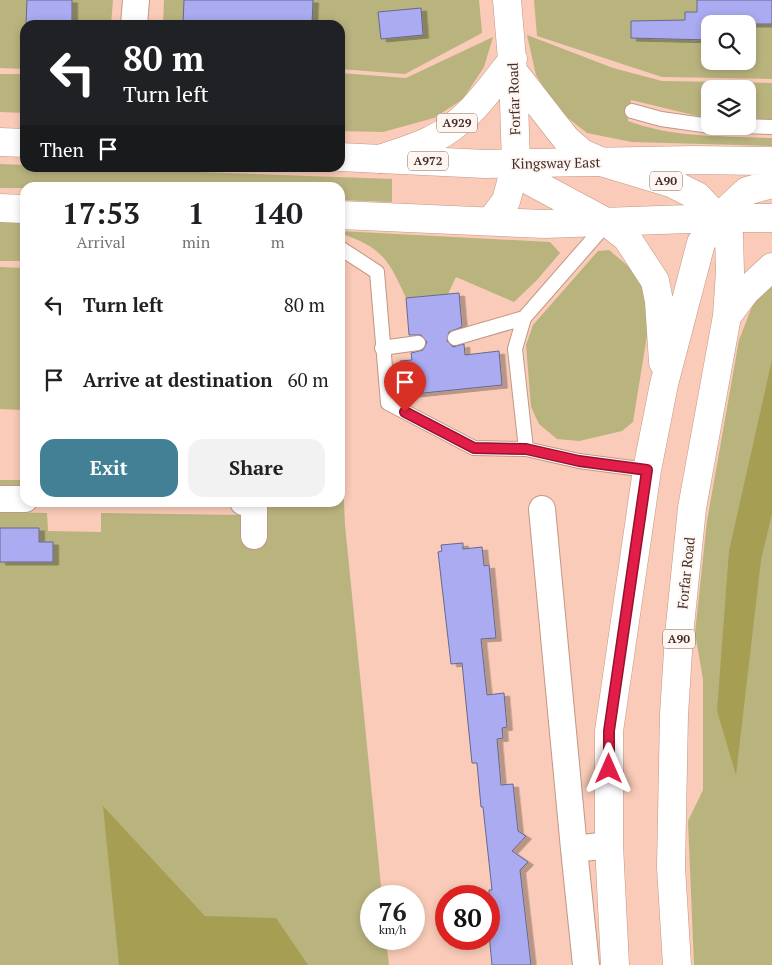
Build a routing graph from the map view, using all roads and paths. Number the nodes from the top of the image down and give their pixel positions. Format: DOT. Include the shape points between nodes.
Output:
graph roads {
  1 [pos="136,0"];
  2 [pos="507,0"];
  3 [pos="134,20"];
  4 [pos="513,65"];
  5 [pos="632,111"];
  6 [pos="701,125"];
  7 [pos="756,126"];
  8 [pos="772,127"];
  9 [pos="0,142"];
  10 [pos="20,143"];
  11 [pos="345,157"];
  12 [pos="380,159"];
  13 [pos="772,161"];
  14 [pos="604,162"];
  15 [pos="516,164"];
  16 [pos="772,184"];
  17 [pos="0,208"];
  18 [pos="20,209"];
  19 [pos="345,215"];
  20 [pos="718,218"];
  21 [pos="772,218"];
  22 [pos="491,221"];
  23 [pos="608,223"];
  24 [pos="345,251"];
  25 [pos="772,267"];
  26 [pos="726,316"];
  27 [pos="524,318"];
  28 [pos="455,338"];
  29 [pos="418,343"];
  30 [pos="382,348"];
  31 [pos="664,384"];
  32 [pos="526,449"];
  33 [pos="647,470"];
  34 [pos="0,499"];
  35 [pos="20,499"];
  36 [pos="254,507"];
  37 [pos="542,509"];
  38 [pos="254,536"];
  39 [pos="609,845"];
  40 [pos="574,849"];
  41 [pos="586,965"];
  42 [pos="616,965"];
  43 [pos="677,965"];
  1 -- 3 [label="street"];
  2 -- 4 [label="main road, Forfar Road"];
  4 -- 12 [label="main road, A929" via="462,120 431,140"];
  4 -- 14 [label="main road" via="566,139 582,153"];
  4 -- 15 [label="main road, Forfar Road"];
  5 -- 6 [label="lane"];
  7 -- 8 [label="lane"];
  9 -- 10 [label="main road"];
  11 -- 12 [label="main road, Kingsway East / A972"];
  12 -- 15 [label="main road, Kingsway East / A972"];
  13 -- 14 [label="main road, Kingsway East / A972"];
  14 -- 15 [label="main road, Kingsway East / A972"];
  14 -- 20 [label="main road, Forfar Road / A90" via="671,183 697,196"];
  15 -- 22 [label="main road, Forfar Road" via="506,201"];
  15 -- 23 [label="main road" via="528,180"];
  16 -- 20 [label="main road" via="747,190"];
  17 -- 18 [label="main road"];
  19 -- 22 [label="main road"];
  20 -- 21 [label="main road"];
  20 -- 23 [label="main road"];
  20 -- 26 [label="main road, Forfar Road / A90" via="729,235"];
  20 -- 31 [label="main road" via="701,243"];
  22 -- 23 [label="main road"];
  23 -- 27 [label="lane"];
  23 -- 31 [label="main road" via="628,238 655,281"];
  24 -- 30 [label="lane" via="377,272"];
  25 -- 26 [label="main road, A90" via="746,290"];
  26 -- 43 [label="main road, Forfar Road / A90" via="692,508 679,635 671,867"];
  27 -- 28 [label="lane"];
  27 -- 32 [label="lane" via="515,348"];
  29 -- 30 [label="lane"];
  30 -- 32 [label="lane" via="388,403 474,448"];
  31 -- 33 [label="main road"];
  32 -- 33 [label="lane" via="579,461"];
  33 -- 39 [label="main road" via="609,731"];
  34 -- 35 [label="street"];
  36 -- 38 [label="street"];
  37 -- 40 [label="street"];
  39 -- 40 [label="street"];
  39 -- 42 [label="main road"];
  40 -- 41 [label="street"];
}
